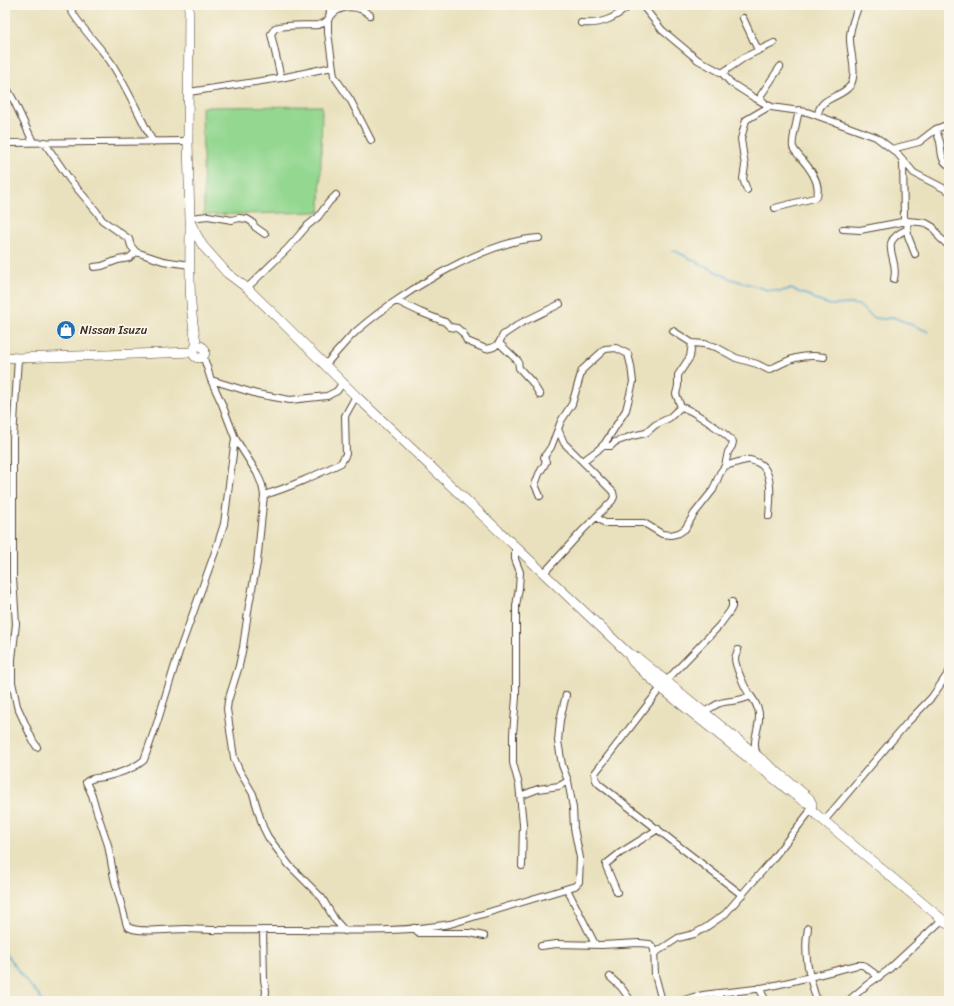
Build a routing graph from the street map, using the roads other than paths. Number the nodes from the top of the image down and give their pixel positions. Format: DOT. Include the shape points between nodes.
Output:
graph roads {
  1 [pos="68,5"];
  2 [pos="189,5"];
  3 [pos="329,5"];
  4 [pos="631,5"];
  5 [pos="642,5"];
  6 [pos="857,10"];
  7 [pos="370,15"];
  8 [pos="742,18"];
  9 [pos="328,21"];
  10 [pos="581,23"];
  11 [pos="774,43"];
  12 [pos="758,50"];
  13 [pos="332,67"];
  14 [pos="780,67"];
  15 [pos="722,73"];
  16 [pos="281,78"];
  17 [pos="5,85"];
  18 [pos="189,92"];
  19 [pos="772,107"];
  20 [pos="799,110"];
  21 [pos="818,116"];
  22 [pos="949,124"];
  23 [pos="936,130"];
  24 [pos="371,140"];
  25 [pos="188,141"];
  26 [pos="33,142"];
  27 [pos="44,142"];
  28 [pos="153,142"];
  29 [pos="5,143"];
  30 [pos="892,149"];
  31 [pos="904,161"];
  32 [pos="949,165"];
  33 [pos="747,190"];
  34 [pos="949,191"];
  35 [pos="336,195"];
  36 [pos="775,208"];
  37 [pos="190,219"];
  38 [pos="907,222"];
  39 [pos="908,229"];
  40 [pos="843,230"];
  41 [pos="265,234"];
  42 [pos="539,238"];
  43 [pos="949,246"];
  44 [pos="136,252"];
  45 [pos="915,254"];
  46 [pos="190,265"];
  47 [pos="94,267"];
  48 [pos="894,279"];
  49 [pos="247,288"];
  50 [pos="397,301"];
  51 [pos="560,304"];
  52 [pos="673,331"];
  53 [pos="498,343"];
  54 [pos="692,343"];
  55 [pos="195,349"];
  56 [pos="203,355"];
  57 [pos="5,357"];
  58 [pos="824,357"];
  59 [pos="18,358"];
  60 [pos="326,364"];
  61 [pos="211,380"];
  62 [pos="343,382"];
  63 [pos="540,395"];
  64 [pos="356,396"];
  65 [pos="681,407"];
  66 [pos="558,429"];
  67 [pos="234,438"];
  68 [pos="5,439"];
  69 [pos="12,439"];
  70 [pos="603,446"];
  71 [pos="583,461"];
  72 [pos="725,466"];
  73 [pos="264,495"];
  74 [pos="540,496"];
  75 [pos="769,516"];
  76 [pos="596,517"];
  77 [pos="5,521"];
  78 [pos="13,521"];
  79 [pos="516,546"];
  80 [pos="544,573"];
  81 [pos="5,600"];
  82 [pos="14,600"];
  83 [pos="732,602"];
  84 [pos="738,650"];
  85 [pos="949,672"];
  86 [pos="8,682"];
  87 [pos="663,684"];
  88 [pos="566,695"];
  89 [pos="750,696"];
  90 [pos="691,707"];
  91 [pos="703,712"];
  92 [pos="37,747"];
  93 [pos="759,757"];
  94 [pos="568,781"];
  95 [pos="520,796"];
  96 [pos="812,807"];
  97 [pos="824,821"];
  98 [pos="658,829"];
  99 [pos="522,866"];
  100 [pos="567,889"];
  101 [pos="618,892"];
  102 [pos="742,895"];
  103 [pos="946,922"];
  104 [pos="414,928"];
  105 [pos="808,928"];
  106 [pos="263,930"];
  107 [pos="345,931"];
  108 [pos="484,936"];
  109 [pos="595,944"];
  110 [pos="541,946"];
  111 [pos="655,953"];
  112 [pos="610,977"];
  113 [pos="879,977"];
  114 [pos="809,978"];
  115 [pos="759,988"];
  116 [pos="720,993"];
  117 [pos="265,1001"];
  118 [pos="631,1001"];
  119 [pos="662,1001"];
  120 [pos="682,1001"];
  121 [pos="719,1001"];
  122 [pos="766,1001"];
  123 [pos="817,1001"];
  124 [pos="848,1001"];
  1 -- 28 [label="street" via="110,62"];
  2 -- 18 [label="street"];
  3 -- 9 [label="street"];
  4 -- 10 [label="street" via="608,20"];
  5 -- 15 [label="street" via="662,30 698,60"];
  6 -- 21 [label="street" via="850,32 852,81 843,92 825,102 818,110"];
  7 -- 9 [label="street" via="354,7 340,10"];
  8 -- 12 [label="street"];
  9 -- 13 [label="street"];
  9 -- 16 [label="street" via="275,28 271,34"];
  11 -- 12 [label="street"];
  12 -- 15 [label="street" via="732,64"];
  13 -- 16 [label="street"];
  13 -- 24 [label="street" via="334,76"];
  14 -- 19 [label="street" via="761,95 762,101"];
  15 -- 19 [label="street" via="731,83"];
  16 -- 18 [label="street"];
  17 -- 26 [label="street"];
  18 -- 25 [label="street"];
  19 -- 20 [label="street"];
  19 -- 33 [label="street" via="746,120 744,124 741,139 745,166 743,178"];
  20 -- 21 [label="street"];
  20 -- 36 [label="street" via="793,147 813,175 818,192 817,196"];
  21 -- 30 [label="street" via="876,137"];
  22 -- 23 [label="street"];
  23 -- 30 [label="street" via="919,142"];
  23 -- 32 [label="street" via="942,158"];
  25 -- 28 [label="street"];
  25 -- 37 [label="street"];
  26 -- 27 [label="street"];
  26 -- 29 [label="street"];
  27 -- 28 [label="street"];
  27 -- 44 [label="street" via="102,220 129,239"];
  30 -- 31 [label="street"];
  31 -- 34 [label="street" via="914,173"];
  31 -- 38 [label="street" via="904,218"];
  35 -- 49 [label="street" via="318,217"];
  37 -- 41 [label="street" via="208,216 232,220 247,219"];
  37 -- 46 [label="street"];
  37 -- 49 [label="street" via="203,246 227,272"];
  38 -- 39 [label="street"];
  38 -- 40 [label="street" via="866,230"];
  38 -- 43 [label="street" via="930,225"];
  39 -- 45 [label="street" via="909,240"];
  39 -- 48 [label="street" via="896,234 892,240"];
  42 -- 50 [label="street" via="517,240 489,250 430,280"];
  44 -- 46 [label="street" via="163,261"];
  44 -- 47 [label="street" via="129,258"];
  46 -- 55 [label="street"];
  49 -- 60 [label="street"];
  50 -- 53 [label="street" via="457,328 467,341 483,349 490,349"];
  50 -- 60 [label="street" via="350,337"];
  51 -- 53 [label="street" via="514,327 503,335"];
  52 -- 54 [label="street"];
  53 -- 63 [label="street" via="518,361 519,368"];
  54 -- 58 [label="street" via="716,347 736,358 769,370 800,357"];
  54 -- 65 [label="street" via="690,357 678,375 676,394"];
  55 -- 56 [label="street" via="194,356 200,358"];
  55 -- 59 [label="street"];
  56 -- 61 [label="street"];
  57 -- 59 [label="street"];
  59 -- 69 [label="street"];
  60 -- 62 [label="street"];
  61 -- 62 [label="street" via="257,394 290,400 327,396 337,391"];
  61 -- 67 [label="street"];
  62 -- 64 [label="street"];
  64 -- 73 [label="street" via="345,416 346,454 341,463"];
  64 -- 79 [label="street"];
  65 -- 70 [label="street" via="669,418 643,434 615,442 610,446"];
  65 -- 72 [label="street" via="731,439 733,442"];
  66 -- 70 [label="street" via="572,404 582,370 605,350 616,348 628,354 633,382 624,414"];
  66 -- 71 [label="street" via="564,443"];
  66 -- 74 [label="street" via="535,485"];
  67 -- 73 [label="street" via="257,473"];
  67 -- 106 [label="street" via="224,524 144,760 114,775 91,778 86,782 108,845 128,928"];
  68 -- 69 [label="street"];
  69 -- 78 [label="street"];
  70 -- 71 [label="street"];
  71 -- 76 [label="street" via="613,492 612,501"];
  72 -- 75 [label="street" via="748,459 758,462 765,469 770,482"];
  72 -- 76 [label="street" via="713,490 685,529 679,533 662,534 644,523 605,523"];
  73 -- 107 [label="street" via="257,563 243,647 227,709 234,758 253,794 263,827 274,846 322,898"];
  76 -- 80 [label="street"];
  77 -- 78 [label="street"];
  78 -- 82 [label="street"];
  79 -- 80 [label="street"];
  79 -- 95 [label="street" via="515,559 520,572 516,606 513,763"];
  80 -- 87 [label="street" via="628,653 633,662"];
  81 -- 82 [label="street"];
  82 -- 86 [label="street" via="16,624"];
  83 -- 87 [label="street" via="732,607 719,626"];
  84 -- 89 [label="street" via="735,659"];
  85 -- 97 [label="street" via="932,696"];
  86 -- 92 [label="street"];
  87 -- 90 [label="street"];
  87 -- 98 [label="street" via="595,773 599,784"];
  88 -- 94 [label="street" via="558,741"];
  89 -- 91 [label="street" via="719,704"];
  89 -- 93 [label="street" via="754,698 759,711 758,731 754,742"];
  90 -- 91 [label="street"];
  90 -- 96 [label="street"];
  91 -- 93 [label="street"];
  93 -- 96 [label="street" via="809,798"];
  94 -- 95 [label="street" via="559,786 538,788"];
  94 -- 100 [label="street" via="580,862 579,882"];
  95 -- 99 [label="street"];
  96 -- 97 [label="street"];
  96 -- 102 [label="street"];
  97 -- 103 [label="street"];
  98 -- 101 [label="street" via="606,865"];
  98 -- 102 [label="street"];
  100 -- 104 [label="street" via="450,924"];
  100 -- 109 [label="street"];
  102 -- 111 [label="street" via="717,921 694,934 678,938"];
  103 -- 113 [label="street"];
  104 -- 107 [label="street"];
  104 -- 108 [label="street" via="419,933 470,933"];
  105 -- 114 [label="street" via="805,946"];
  106 -- 107 [label="street"];
  106 -- 117 [label="street"];
  109 -- 110 [label="street"];
  109 -- 111 [label="street" via="650,944"];
  111 -- 119 [label="street" via="655,975"];
  112 -- 118 [label="street"];
  113 -- 114 [label="street" via="860,965"];
  113 -- 124 [label="street"];
  114 -- 115 [label="street"];
  114 -- 123 [label="street"];
  115 -- 116 [label="street"];
  115 -- 122 [label="street"];
  116 -- 120 [label="street"];
  116 -- 121 [label="street"];
}
